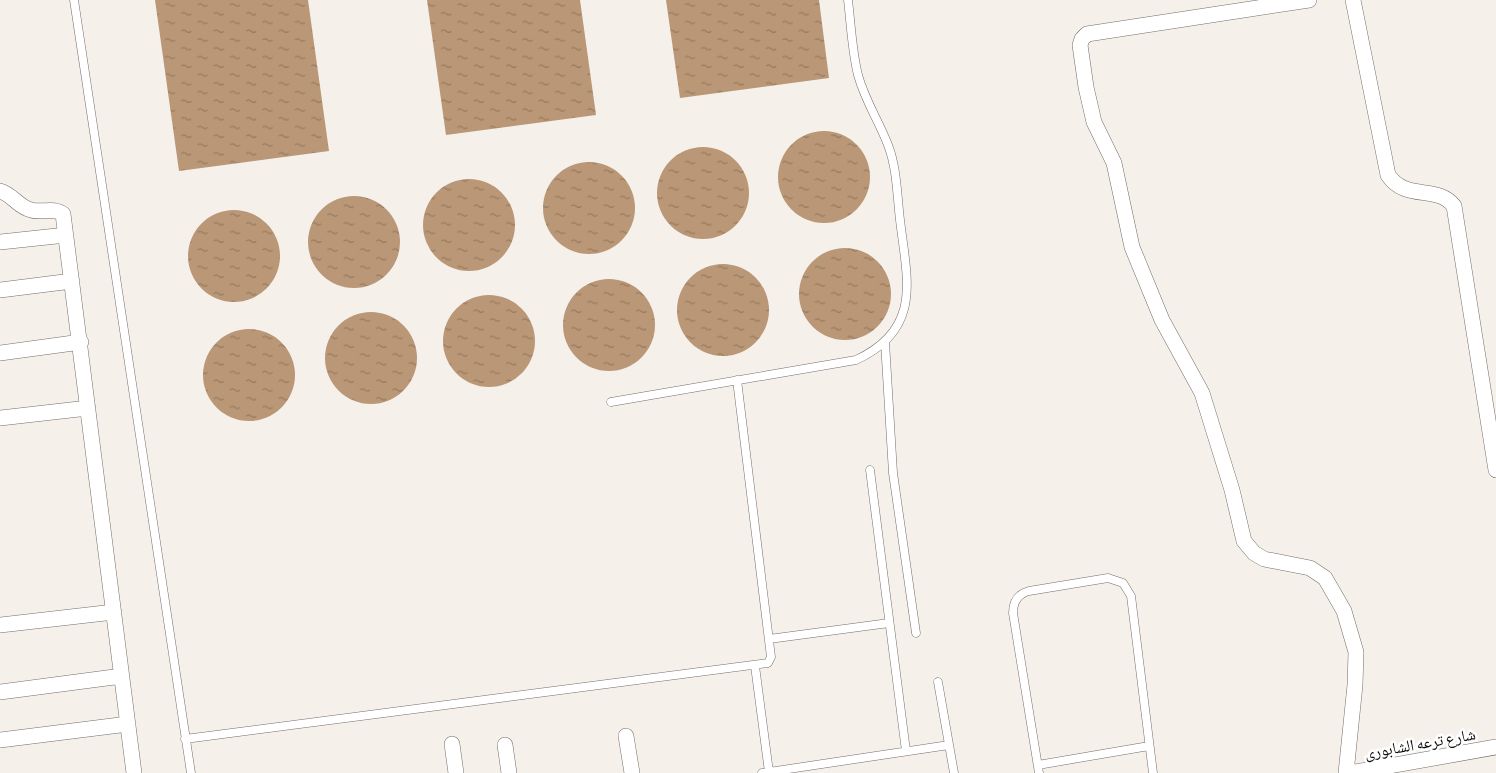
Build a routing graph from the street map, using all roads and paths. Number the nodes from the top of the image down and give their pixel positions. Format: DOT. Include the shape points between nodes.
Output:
graph roads {
  1 [pos="74,0"];
  2 [pos="848,0"];
  3 [pos="1309,0"];
  4 [pos="1353,0"];
  5 [pos="0,191"];
  6 [pos="66,235"];
  7 [pos="0,242"];
  8 [pos="72,282"];
  9 [pos="0,290"];
  10 [pos="81,342"];
  11 [pos="884,342"];
  12 [pos="0,353"];
  13 [pos="737,380"];
  14 [pos="611,402"];
  15 [pos="88,408"];
  16 [pos="0,418"];
  17 [pos="870,470"];
  18 [pos="1496,470"];
  19 [pos="114,612"];
  20 [pos="889,623"];
  21 [pos="0,625"];
  22 [pos="916,633"];
  23 [pos="769,639"];
  24 [pos="755,666"];
  25 [pos="122,676"];
  26 [pos="938,682"];
  27 [pos="0,692"];
  28 [pos="128,724"];
  29 [pos="626,736"];
  30 [pos="185,739"];
  31 [pos="0,740"];
  32 [pos="452,744"];
  33 [pos="505,744"];
  34 [pos="949,745"];
  35 [pos="1149,746"];
  36 [pos="1496,746"];
  37 [pos="906,751"];
  38 [pos="1038,769"];
  39 [pos="131,773"];
  40 [pos="191,773"];
  41 [pos="456,773"];
  42 [pos="509,773"];
  43 [pos="632,773"];
  44 [pos="765,773"];
  45 [pos="954,773"];
  46 [pos="1153,773"];
  47 [pos="1346,773"];
  48 [pos="1350,773"];
  1 -- 30 [label="lane"];
  2 -- 11 [label="lane" via="858,74 869,108 892,156 908,291 901,318"];
  3 -- 47 [label="street" via="1092,33 1087,34 1080,45 1094,122 1114,163 1132,246 1162,320 1202,393 1244,541 1264,559 1310,568 1326,578 1344,611 1356,652"];
  4 -- 18 [label="street" via="1388,175 1402,189 1440,195 1454,206"];
  5 -- 6 [label="street" via="31,210 61,211"];
  6 -- 7 [label="street"];
  6 -- 8 [label="street"];
  8 -- 9 [label="street"];
  8 -- 10 [label="street"];
  10 -- 12 [label="street"];
  10 -- 15 [label="street"];
  11 -- 13 [label="lane" via="856,360"];
  11 -- 22 [label="lane" via="893,473"];
  13 -- 14 [label="lane"];
  13 -- 23 [label="lane"];
  15 -- 16 [label="street"];
  15 -- 19 [label="street"];
  17 -- 20 [label="lane"];
  19 -- 21 [label="street"];
  19 -- 25 [label="street"];
  20 -- 23 [label="lane"];
  20 -- 37 [label="lane"];
  23 -- 24 [label="lane" via="770,660 765,665"];
  24 -- 30 [label="lane"];
  24 -- 44 [label="lane"];
  25 -- 27 [label="street"];
  25 -- 28 [label="street"];
  26 -- 34 [label="lane"];
  28 -- 31 [label="street"];
  28 -- 39 [label="street"];
  29 -- 43 [label="street"];
  30 -- 40 [label="lane"];
  32 -- 41 [label="street"];
  33 -- 42 [label="street"];
  34 -- 37 [label="lane"];
  34 -- 45 [label="lane"];
  35 -- 38 [label="lane"];
  35 -- 38 [label="lane" via="1131,596 1127,587 1108,578 1039,590 1020,595 1013,608"];
  35 -- 46 [label="lane"];
  36 -- 48 [label="street, شارع ترعه الشابورى"];
  37 -- 44 [label="lane"];
}
